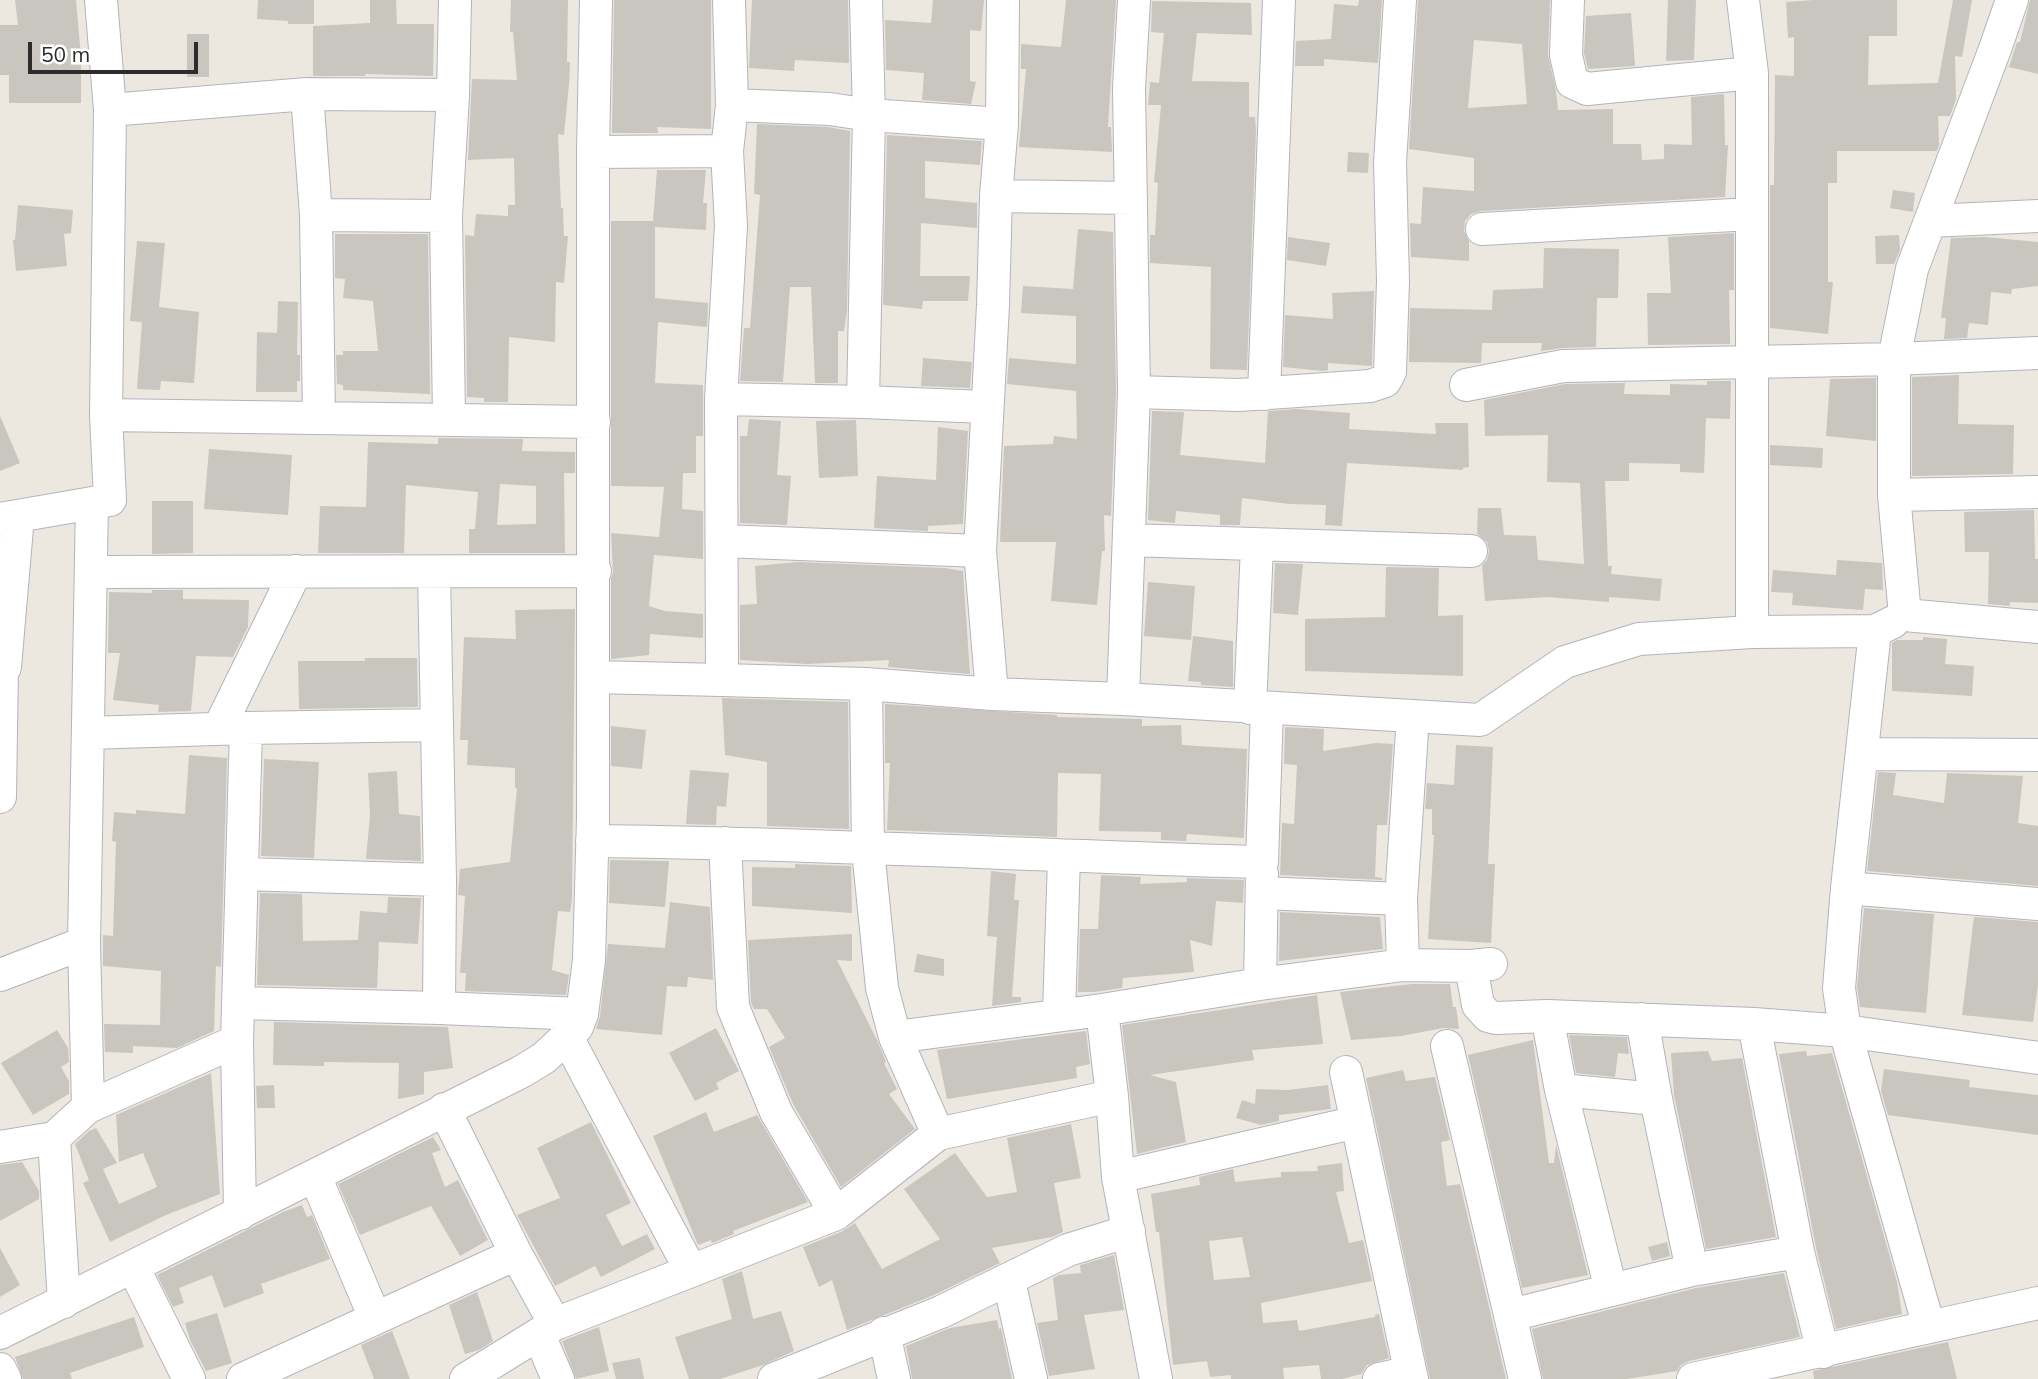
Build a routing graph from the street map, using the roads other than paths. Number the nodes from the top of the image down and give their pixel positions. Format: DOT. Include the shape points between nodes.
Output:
graph roads {
  1 [pos="101,0"];
  2 [pos="455,0"];
  3 [pos="596,0"];
  4 [pos="729,0"];
  5 [pos="866,0"];
  6 [pos="1003,0"];
  7 [pos="1133,0"];
  8 [pos="1279,0"];
  9 [pos="1400,0"];
  10 [pos="1568,0"];
  11 [pos="1743,0"];
  12 [pos="2012,0"];
  13 [pos="1752,74"];
  14 [pos="307,94"];
  15 [pos="453,95"];
  16 [pos="733,105"];
  17 [pos="110,110"];
  18 [pos="869,115"];
  19 [pos="1002,124"];
  20 [pos="727,150"];
  21 [pos="593,152"];
  22 [pos="996,196"];
  23 [pos="1131,198"];
  24 [pos="1751,214"];
  25 [pos="316,215"];
  26 [pos="446,216"];
  27 [pos="2038,216"];
  28 [pos="1930,221"];
  29 [pos="1482,229"];
  30 [pos="2038,354"];
  31 [pos="1894,359"];
  32 [pos="1753,361"];
  33 [pos="1466,385"];
  34 [pos="1134,393"];
  35 [pos="1264,394"];
  36 [pos="721,399"];
  37 [pos="863,402"];
  38 [pos="986,407"];
  39 [pos="106,415"];
  40 [pos="319,418"];
  41 [pos="449,419"];
  42 [pos="594,422"];
  43 [pos="2038,492"];
  44 [pos="1894,495"];
  45 [pos="92,503"];
  46 [pos="9,517"];
  47 [pos="1129,540"];
  48 [pos="723,541"];
  49 [pos="1257,546"];
  50 [pos="980,551"];
  51 [pos="1471,551"];
  52 [pos="296,571"];
  53 [pos="595,571"];
  54 [pos="91,572"];
  55 [pos="434,572"];
  56 [pos="1905,615"];
  57 [pos="2038,627"];
  58 [pos="1875,631"];
  59 [pos="1752,632"];
  60 [pos="1,669"];
  61 [pos="593,677"];
  62 [pos="722,680"];
  63 [pos="866,684"];
  64 [pos="992,694"];
  65 [pos="1123,699"];
  66 [pos="1259,708"];
  67 [pos="1413,716"];
  68 [pos="437,725"];
  69 [pos="232,728"];
  70 [pos="88,733"];
  71 [pos="1863,754"];
  72 [pos="2038,755"];
  73 [pos="0,797"];
  74 [pos="593,841"];
  75 [pos="724,842"];
  76 [pos="868,850"];
  77 [pos="1064,857"];
  78 [pos="1262,862"];
  79 [pos="242,874"];
  80 [pos="440,880"];
  81 [pos="1847,888"];
  82 [pos="1262,893"];
  83 [pos="1401,899"];
  84 [pos="2038,904"];
  85 [pos="84,943"];
  86 [pos="1403,965"];
  87 [pos="0,975"];
  88 [pos="1260,984"];
  89 [pos="239,1003"];
  90 [pos="439,1008"];
  91 [pos="1102,1010"];
  92 [pos="1059,1014"];
  93 [pos="1547,1016"];
  94 [pos="1642,1019"];
  95 [pos="1754,1024"];
  96 [pos="574,1026"];
  97 [pos="1845,1031"];
  98 [pos="895,1037"];
  99 [pos="237,1041"];
  100 [pos="1447,1046"];
  101 [pos="2038,1058"];
  102 [pos="1346,1072"];
  103 [pos="1561,1090"];
  104 [pos="1112,1096"];
  105 [pos="1656,1099"];
  106 [pos="88,1107"];
  107 [pos="444,1110"];
  108 [pos="1357,1122"];
  109 [pos="938,1134"];
  110 [pos="54,1138"];
  111 [pos="0,1147"];
  112 [pos="315,1176"];
  113 [pos="1118,1177"];
  114 [pos="240,1214"];
  115 [pos="836,1214"];
  116 [pos="1129,1231"];
  117 [pos="1798,1252"];
  118 [pos="516,1254"];
  119 [pos="133,1267"];
  120 [pos="1692,1270"];
  121 [pos="691,1271"];
  122 [pos="1009,1281"];
  123 [pos="1611,1290"];
  124 [pos="64,1302"];
  125 [pos="2038,1303"];
  126 [pos="1511,1315"];
  127 [pos="375,1318"];
  128 [pos="1928,1327"];
  129 [pos="547,1329"];
  130 [pos="0,1333"];
  131 [pos="884,1333"];
  132 [pos="1823,1352"];
  133 [pos="0,1369"];
  134 [pos="1732,1375"];
  135 [pos="1411,1376"];
  136 [pos="1146,1377"];
  137 [pos="5,1379"];
  138 [pos="189,1379"];
  139 [pos="243,1379"];
  140 [pos="466,1379"];
  141 [pos="558,1379"];
  142 [pos="774,1379"];
  143 [pos="894,1379"];
  144 [pos="1031,1379"];
  145 [pos="1379,1379"];
  146 [pos="1525,1379"];
  147 [pos="1693,1379"];
  1 -- 17 [label="street"];
  2 -- 15 [label="street"];
  3 -- 21 [label="street"];
  4 -- 16 [label="street"];
  5 -- 18 [label="street"];
  6 -- 19 [label="street"];
  7 -- 23 [label="street"];
  8 -- 35 [label="street"];
  9 -- 35 [label="street" via="1390,163 1390,372 1385,381 1370,386"];
  10 -- 13 [label="street" via="1566,55 1572,82 1587,89"];
  11 -- 13 [label="street"];
  12 -- 28 [label="street"];
  13 -- 24 [label="street"];
  14 -- 15 [label="street"];
  14 -- 17 [label="street"];
  14 -- 25 [label="street"];
  15 -- 26 [label="street"];
  16 -- 18 [label="street"];
  16 -- 20 [label="street"];
  17 -- 39 [label="street"];
  18 -- 19 [label="street"];
  18 -- 37 [label="street"];
  19 -- 22 [label="street"];
  20 -- 21 [label="street"];
  20 -- 36 [label="street" via="731,226"];
  21 -- 42 [label="street"];
  22 -- 23 [label="street"];
  22 -- 38 [label="street"];
  23 -- 34 [label="street"];
  24 -- 29 [label="street"];
  24 -- 32 [label="street"];
  25 -- 26 [label="street"];
  25 -- 40 [label="street"];
  26 -- 41 [label="street"];
  27 -- 28 [label="street"];
  28 -- 31 [label="street" via="1912,270"];
  30 -- 31 [label="street"];
  31 -- 32 [label="street"];
  31 -- 44 [label="street"];
  32 -- 33 [label="street" via="1563,366"];
  32 -- 59 [label="street"];
  34 -- 35 [label="street"];
  34 -- 47 [label="street"];
  36 -- 37 [label="street"];
  36 -- 48 [label="street"];
  37 -- 38 [label="street"];
  38 -- 50 [label="street"];
  39 -- 40 [label="street"];
  39 -- 45 [label="street" via="110,500"];
  40 -- 41 [label="street"];
  41 -- 42 [label="street"];
  42 -- 53 [label="street"];
  43 -- 44 [label="street"];
  44 -- 56 [label="street"];
  45 -- 46 [label="street"];
  45 -- 54 [label="street"];
  46 -- 60 [label="street" via="5,667"];
  47 -- 49 [label="street"];
  47 -- 65 [label="street"];
  48 -- 50 [label="street"];
  48 -- 62 [label="street"];
  49 -- 51 [label="street"];
  49 -- 66 [label="street"];
  50 -- 64 [label="street"];
  52 -- 54 [label="street"];
  52 -- 55 [label="street"];
  52 -- 69 [label="street"];
  53 -- 55 [label="street"];
  53 -- 61 [label="street"];
  54 -- 70 [label="street"];
  55 -- 68 [label="street"];
  56 -- 57 [label="street"];
  56 -- 58 [label="street"];
  58 -- 59 [label="street"];
  58 -- 71 [label="street"];
  59 -- 67 [label="street" via="1639,639 1565,662 1480,720"];
  60 -- 73 [label="street"];
  61 -- 62 [label="street"];
  61 -- 74 [label="street"];
  62 -- 63 [label="street"];
  63 -- 64 [label="street"];
  63 -- 76 [label="street"];
  64 -- 65 [label="street"];
  65 -- 66 [label="street"];
  66 -- 67 [label="street"];
  66 -- 78 [label="street"];
  67 -- 83 [label="street"];
  68 -- 69 [label="street"];
  68 -- 80 [label="street"];
  69 -- 70 [label="street"];
  69 -- 79 [label="street"];
  70 -- 85 [label="street"];
  71 -- 72 [label="street"];
  71 -- 81 [label="street"];
  74 -- 75 [label="street"];
  74 -- 96 [label="street" via="589,960"];
  75 -- 76 [label="street"];
  75 -- 115 [label="street" via="733,1007 776,1112"];
  76 -- 77 [label="street"];
  76 -- 98 [label="street" via="882,988"];
  77 -- 78 [label="street"];
  77 -- 92 [label="street"];
  78 -- 82 [label="street"];
  79 -- 80 [label="street"];
  79 -- 89 [label="street"];
  80 -- 90 [label="street"];
  81 -- 84 [label="street"];
  81 -- 97 [label="street" via="1839,988"];
  82 -- 83 [label="street"];
  82 -- 88 [label="street"];
  83 -- 86 [label="street"];
  85 -- 87 [label="street"];
  85 -- 106 [label="street"];
  86 -- 88 [label="street"];
  86 -- 93 [label="street" via="1482,965 1478,1005 1488,1016"];
  88 -- 91 [label="street"];
  89 -- 90 [label="street"];
  89 -- 99 [label="street"];
  90 -- 96 [label="street"];
  91 -- 92 [label="street"];
  91 -- 104 [label="street"];
  92 -- 98 [label="street"];
  93 -- 94 [label="street"];
  93 -- 103 [label="street"];
  94 -- 95 [label="street"];
  94 -- 105 [label="street"];
  95 -- 97 [label="street"];
  95 -- 117 [label="street"];
  96 -- 107 [label="street" via="544,1058"];
  96 -- 121 [label="street"];
  97 -- 101 [label="street"];
  97 -- 128 [label="street"];
  98 -- 109 [label="street"];
  99 -- 106 [label="street"];
  99 -- 114 [label="street"];
  100 -- 126 [label="street"];
  102 -- 108 [label="street"];
  103 -- 105 [label="street"];
  103 -- 123 [label="street"];
  104 -- 109 [label="street"];
  104 -- 113 [label="street"];
  105 -- 120 [label="street"];
  106 -- 110 [label="street"];
  107 -- 112 [label="street"];
  107 -- 118 [label="street"];
  108 -- 113 [label="street"];
  108 -- 135 [label="street"];
  109 -- 115 [label="street"];
  110 -- 111 [label="street"];
  110 -- 124 [label="street"];
  112 -- 114 [label="street"];
  112 -- 127 [label="street"];
  113 -- 116 [label="street"];
  114 -- 119 [label="street"];
  115 -- 121 [label="street"];
  116 -- 122 [label="street" via="1068,1250"];
  116 -- 136 [label="street"];
  117 -- 120 [label="street"];
  117 -- 132 [label="street"];
  118 -- 127 [label="street"];
  118 -- 129 [label="street"];
  119 -- 124 [label="street"];
  119 -- 138 [label="street"];
  120 -- 123 [label="street"];
  121 -- 129 [label="street"];
  122 -- 131 [label="street"];
  122 -- 144 [label="street"];
  123 -- 126 [label="street"];
  124 -- 130 [label="street"];
  125 -- 128 [label="street"];
  126 -- 146 [label="street"];
  127 -- 139 [label="street"];
  128 -- 132 [label="street"];
  129 -- 140 [label="street"];
  129 -- 141 [label="street"];
  131 -- 142 [label="street"];
  131 -- 143 [label="street"];
  132 -- 134 [label="street"];
  133 -- 137 [label="street"];
  134 -- 147 [label="street"];
  135 -- 145 [label="street"];
}
